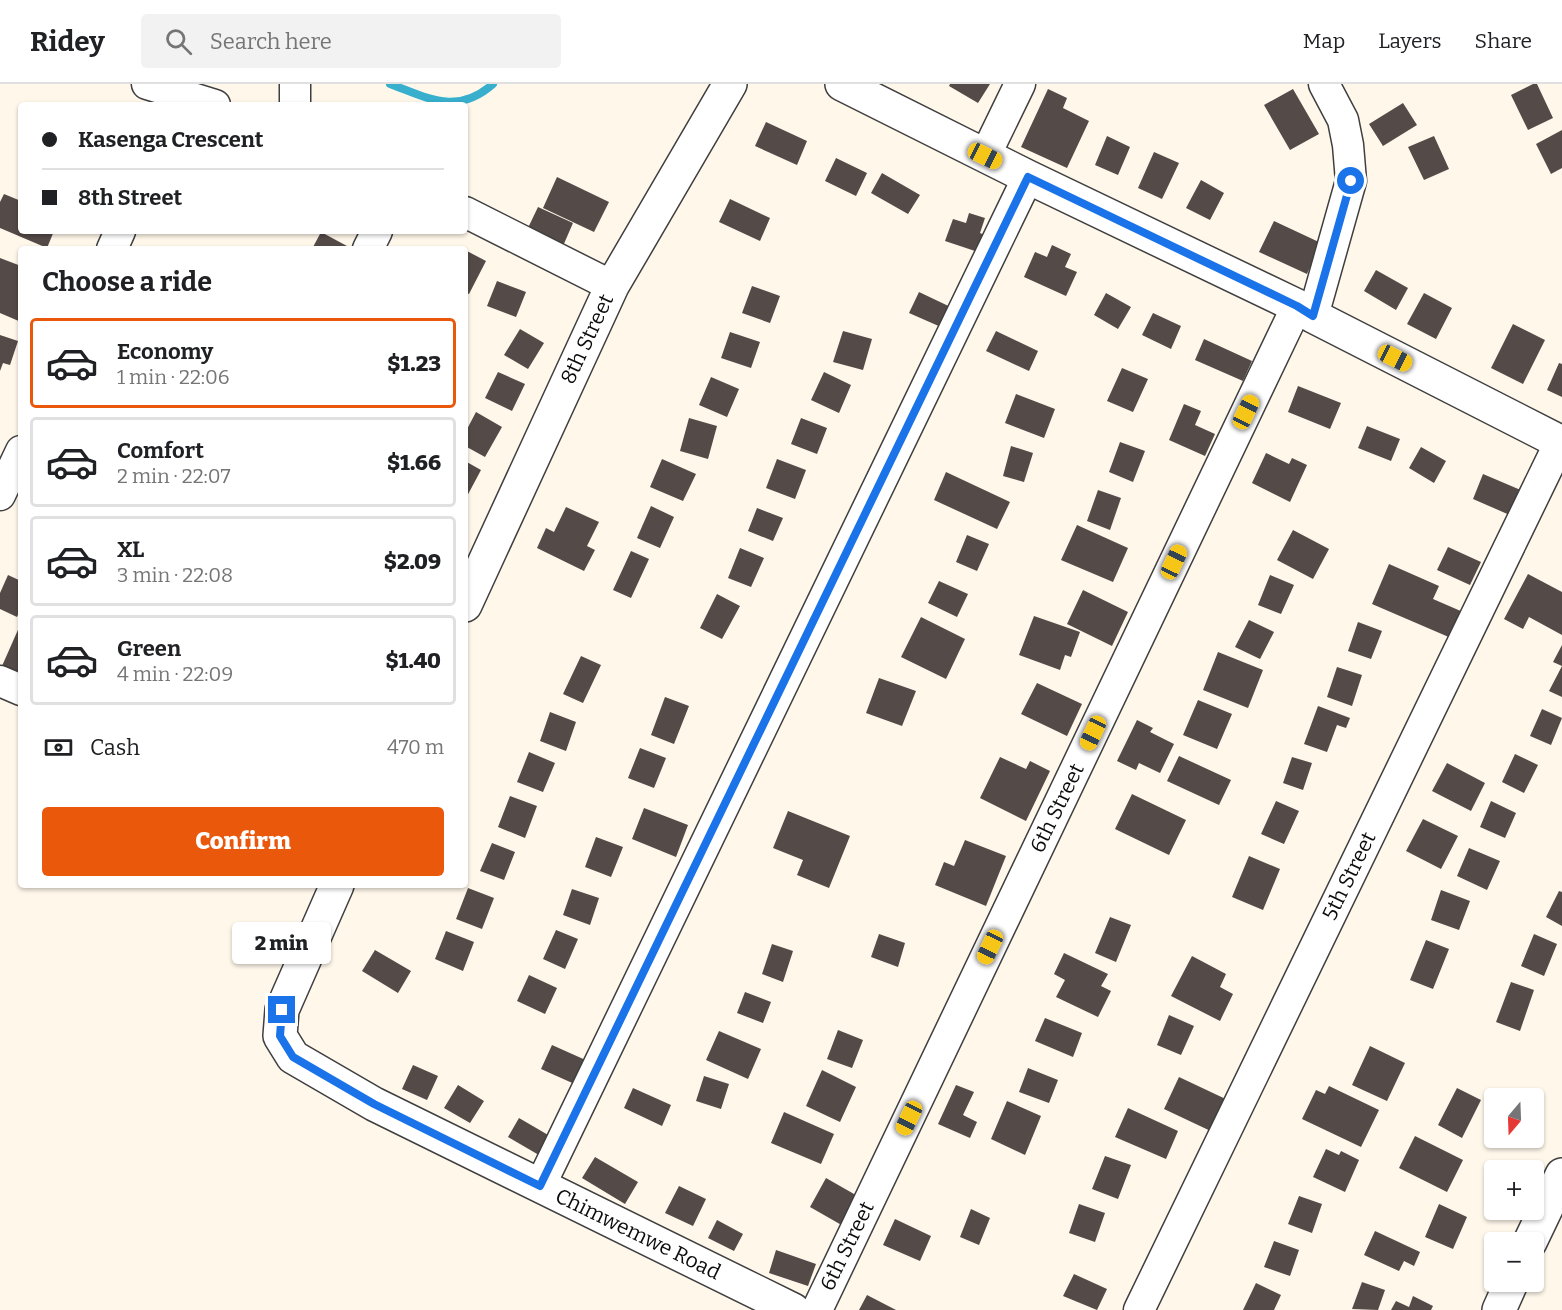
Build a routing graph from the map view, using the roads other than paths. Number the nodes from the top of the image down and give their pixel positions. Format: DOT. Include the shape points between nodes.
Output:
graph roads {
  1 [pos="147,84"];
  2 [pos="295,84"];
  3 [pos="730,84"];
  4 [pos="842,84"];
  5 [pos="1020,84"];
  6 [pos="1324,84"];
  7 [pos="177,100"];
  8 [pos="192,102"];
  9 [pos="295,102"];
  10 [pos="985,156"];
  11 [pos="1028,177"];
  12 [pos="468,214"];
  13 [pos="612,286"];
  14 [pos="1305,311"];
  15 [pos="1561,442"];
  16 [pos="18,457"];
  17 [pos="0,495"];
  18 [pos="468,598"];
  19 [pos="0,681"];
  20 [pos="18,689"];
  21 [pos="336,888"];
  22 [pos="1562,1175"];
  23 [pos="540,1186"];
  24 [pos="1535,1232"];
  25 [pos="1507,1292"];
  26 [pos="793,1310"];
  27 [pos="817,1310"];
  28 [pos="1139,1310"];
  29 [pos="1499,1310"];
  1 -- 7 [label="street"];
  2 -- 9 [label="street"];
  3 -- 13 [label="street, 8th Street"];
  4 -- 10 [label="street"];
  5 -- 10 [label="street"];
  6 -- 14 [label="street, 6th Street" via="1343,120 1351,181"];
  7 -- 8 [label="street"];
  10 -- 11 [label="street"];
  11 -- 14 [label="street"];
  11 -- 23 [label="street"];
  12 -- 13 [label="street"];
  13 -- 18 [label="street, 8th Street"];
  14 -- 15 [label="street"];
  14 -- 27 [label="street, 6th Street"];
  15 -- 28 [label="street, 5th Street"];
  16 -- 17 [label="street"];
  19 -- 20 [label="street"];
  21 -- 23 [label="street, Chimwemwe Road" via="282,1010 280,1036 293,1057 374,1104"];
  22 -- 24 [label="street"];
  23 -- 26 [label="street, Chimwemwe Road"];
  25 -- 29 [label="street"];
}
